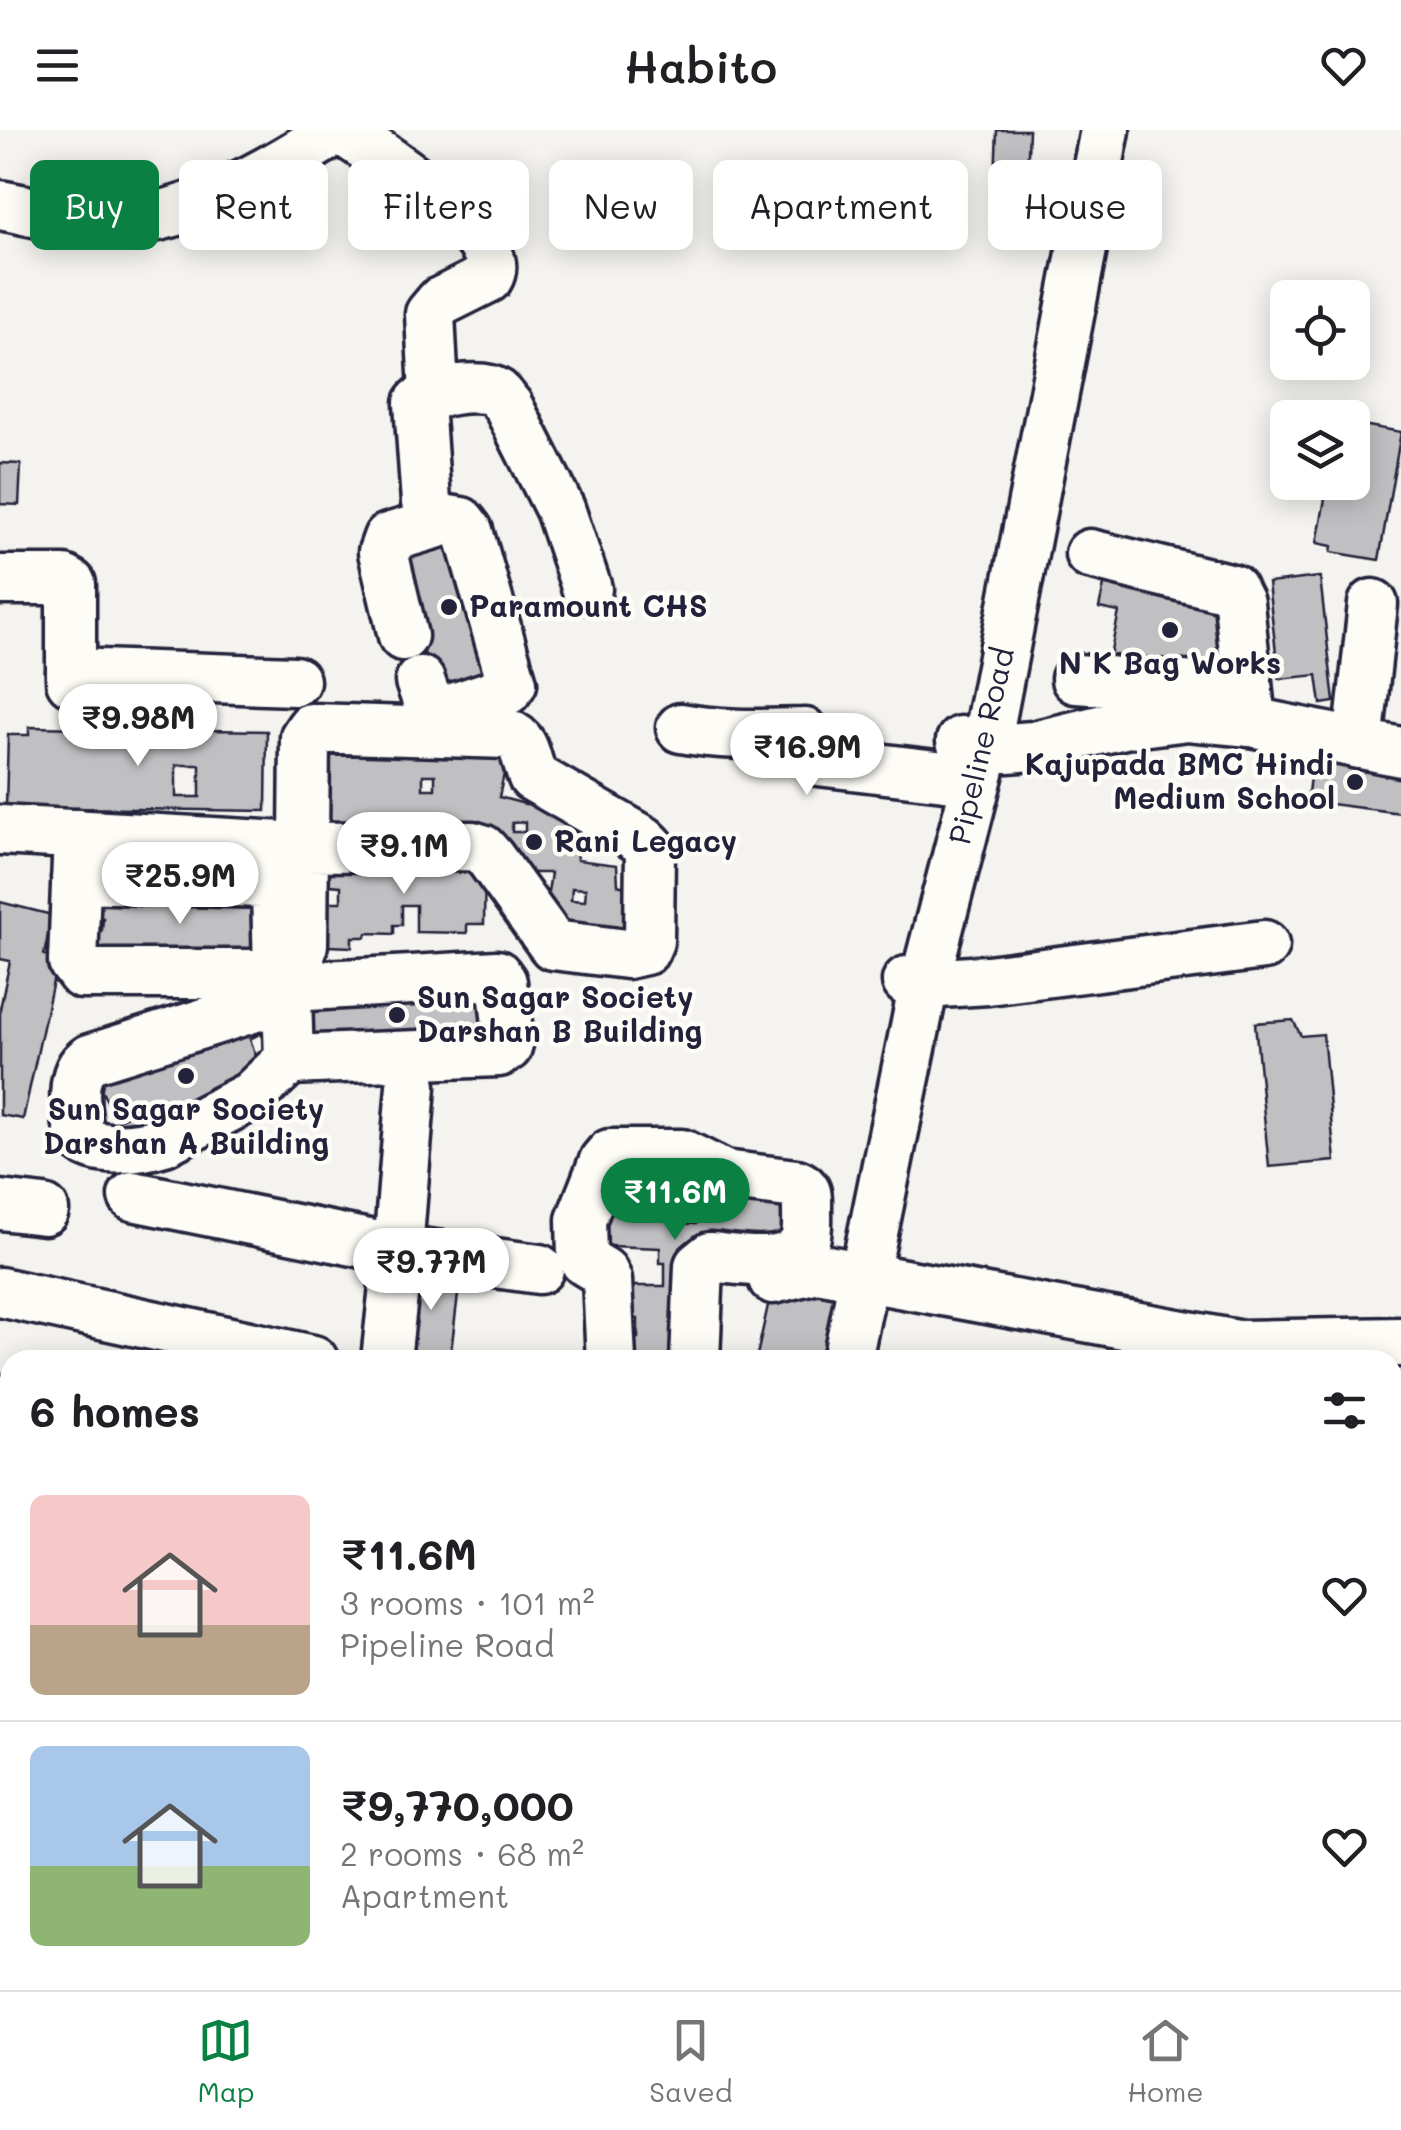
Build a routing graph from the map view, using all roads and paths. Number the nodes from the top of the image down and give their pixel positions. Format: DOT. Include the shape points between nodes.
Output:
graph roads {
  1 [pos="339,130"];
  2 [pos="1085,130"];
  3 [pos="1105,130"];
  4 [pos="1083,160"];
  5 [pos="1095,160"];
  6 [pos="0,205"];
  7 [pos="1070,250"];
  8 [pos="434,393"];
  9 [pos="432,525"];
  10 [pos="1090,554"];
  11 [pos="0,580"];
  12 [pos="587,589"];
  13 [pos="1374,604"];
  14 [pos="403,636"];
  15 [pos="420,680"];
  16 [pos="1076,680"];
  17 [pos="295,681"];
  18 [pos="1137,702"];
  19 [pos="1250,706"];
  20 [pos="681,728"];
  21 [pos="1379,748"];
  22 [pos="967,754"];
  23 [pos="0,830"];
  24 [pos="302,847"];
  25 [pos="77,856"];
  26 [pos="290,927"];
  27 [pos="1264,945"];
  28 [pos="916,982"];
  29 [pos="289,992"];
  30 [pos="288,1060"];
  31 [pos="411,1086"];
  32 [pos="133,1196"];
  33 [pos="806,1236"];
  34 [pos="398,1250"];
  35 [pos="861,1258"];
  36 [pos="538,1268"];
  37 [pos="773,1278"];
  38 [pos="0,1292"];
  39 [pos="1401,1342"];
  40 [pos="267,1350"];
  41 [pos="387,1350"];
  42 [pos="610,1350"];
  43 [pos="696,1350"];
  44 [pos="837,1350"];
  45 [pos="848,1350"];
  1 -- 6 [label="street" via="242,186 150,217 76,219"];
  1 -- 8 [label="street" via="453,209 488,250 488,278 430,314"];
  2 -- 4 [label="street"];
  3 -- 5 [label="street, Pipeline Road"];
  7 -- 22 [label="street, Pipeline Road"];
  8 -- 9 [label="street" via="422,398 418,411"];
  8 -- 12 [label="street" via="484,388 508,406 560,509"];
  9 -- 14 [label="street" via="384,542"];
  9 -- 15 [label="street" via="461,522 468,531 512,683 439,713 429,706"];
  10 -- 19 [label="street" via="1232,588 1240,603"];
  11 -- 17 [label="street" via="71,584 71,677"];
  13 -- 21 [label="street"];
  16 -- 18 [label="street"];
  18 -- 19 [label="street" via="1188,716"];
  18 -- 22 [label="street" via="1033,746"];
  19 -- 21 [label="street"];
  20 -- 22 [label="street" via="805,733 818,761"];
  22 -- 28 [label="street, Pipeline Road"];
  23 -- 25 [label="street"];
  24 -- 24 [label="street" via="305,737 312,728 508,734 522,743 533,777 650,848 649,941 644,950 626,954 552,945 490,858 472,846"];
  24 -- 25 [label="street"];
  24 -- 26 [label="street"];
  25 -- 26 [label="street" via="270,884"];
  25 -- 26 [label="street" via="73,962 82,974 272,977"];
  26 -- 29 [label="street" via="302,944"];
  27 -- 28 [label="street" via="988,980"];
  28 -- 35 [label="street, Pipeline Road"];
  29 -- 30 [label="street"];
  29 -- 30 [label="street" via="497,975 510,1040 499,1052"];
  29 -- 30 [label="street" via="90,1058 76,1076 80,1137 96,1147 164,1141 251,1096"];
  31 -- 34 [label="street"];
  32 -- 34 [label="street"];
  33 -- 35 [label="street"];
  33 -- 42 [label="street" via="804,1187 724,1175 682,1154 610,1154 583,1211 580,1246 585,1261 607,1280"];
  33 -- 43 [label="street" via="784,1258 703,1260"];
  34 -- 36 [label="street"];
  34 -- 41 [label="street"];
  35 -- 37 [label="street"];
  35 -- 39 [label="street" via="1238,1345"];
  35 -- 44 [label="street"];
  35 -- 45 [label="street, Pipeline Road"];
  38 -- 40 [label="street"];
}
